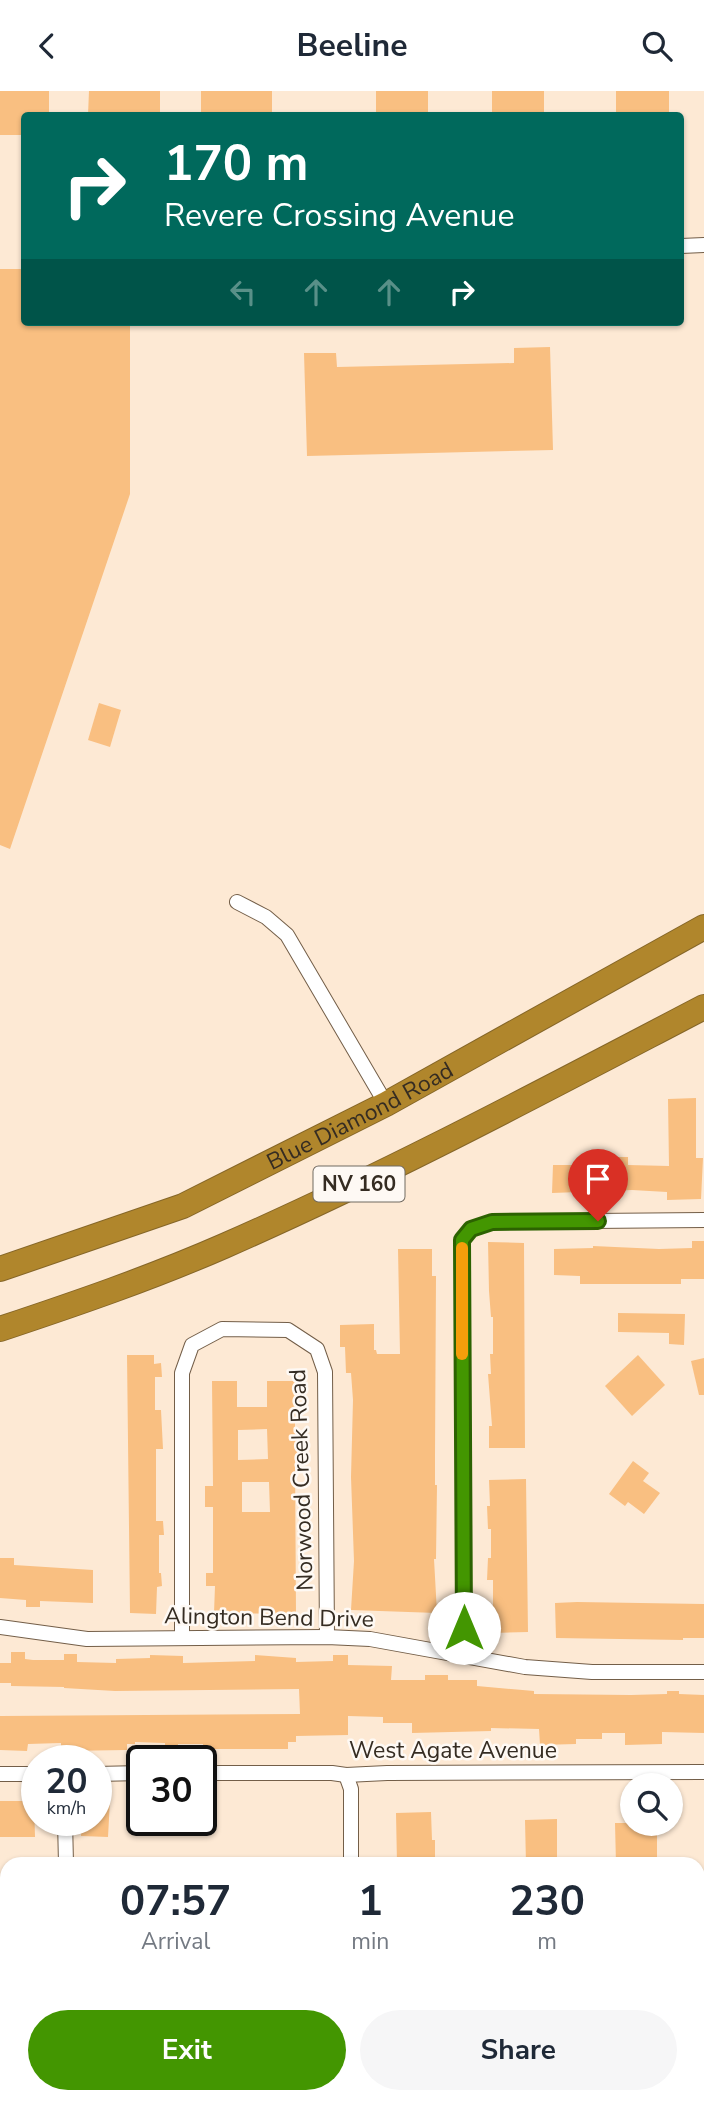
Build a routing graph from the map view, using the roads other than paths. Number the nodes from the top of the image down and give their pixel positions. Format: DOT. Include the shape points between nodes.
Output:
graph roads {
  1 [pos="704,245"];
  2 [pos="684,246"];
  3 [pos="237,902"];
  4 [pos="704,927"];
  5 [pos="704,1007"];
  6 [pos="386,1104"];
  7 [pos="704,1220"];
  8 [pos="0,1269"];
  9 [pos="0,1329"];
  10 [pos="0,1627"];
  11 [pos="327,1637"];
  12 [pos="182,1638"];
  13 [pos="464,1655"];
  14 [pos="704,1672"];
  15 [pos="704,1772"];
  16 [pos="217,1773"];
  17 [pos="0,1774"];
  18 [pos="21,1774"];
  19 [pos="346,1775"];
  20 [pos="65,1836"];
  21 [pos="66,1857"];
  22 [pos="351,1857"];
  1 -- 2 [label="street"];
  3 -- 6 [label="street" via="287,935"];
  4 -- 6 [label="highway, Blue Diamond Road / NV 160"];
  5 -- 9 [label="highway, NV 160" via="407,1162 235,1241 102,1295"];
  6 -- 8 [label="highway, Blue Diamond Road / NV 160" via="183,1206"];
  7 -- 13 [label="street" via="492,1222 471,1229 462,1240"];
  10 -- 12 [label="street, Alington Bend Drive" via="87,1639"];
  11 -- 12 [label="street, Alington Bend Drive"];
  11 -- 12 [label="street, Norwood Creek Road" via="325,1372 317,1349 288,1330 222,1329 192,1345 183,1373"];
  11 -- 13 [label="street, Alington Bend Drive" via="370,1639"];
  13 -- 14 [label="street, Alington Bend Drive" via="552,1669"];
  15 -- 19 [label="street, West Agate Avenue"];
  16 -- 19 [label="street, West Agate Avenue"];
  17 -- 18 [label="street"];
  19 -- 22 [label="street" via="351,1789"];
  20 -- 21 [label="street"];
}
